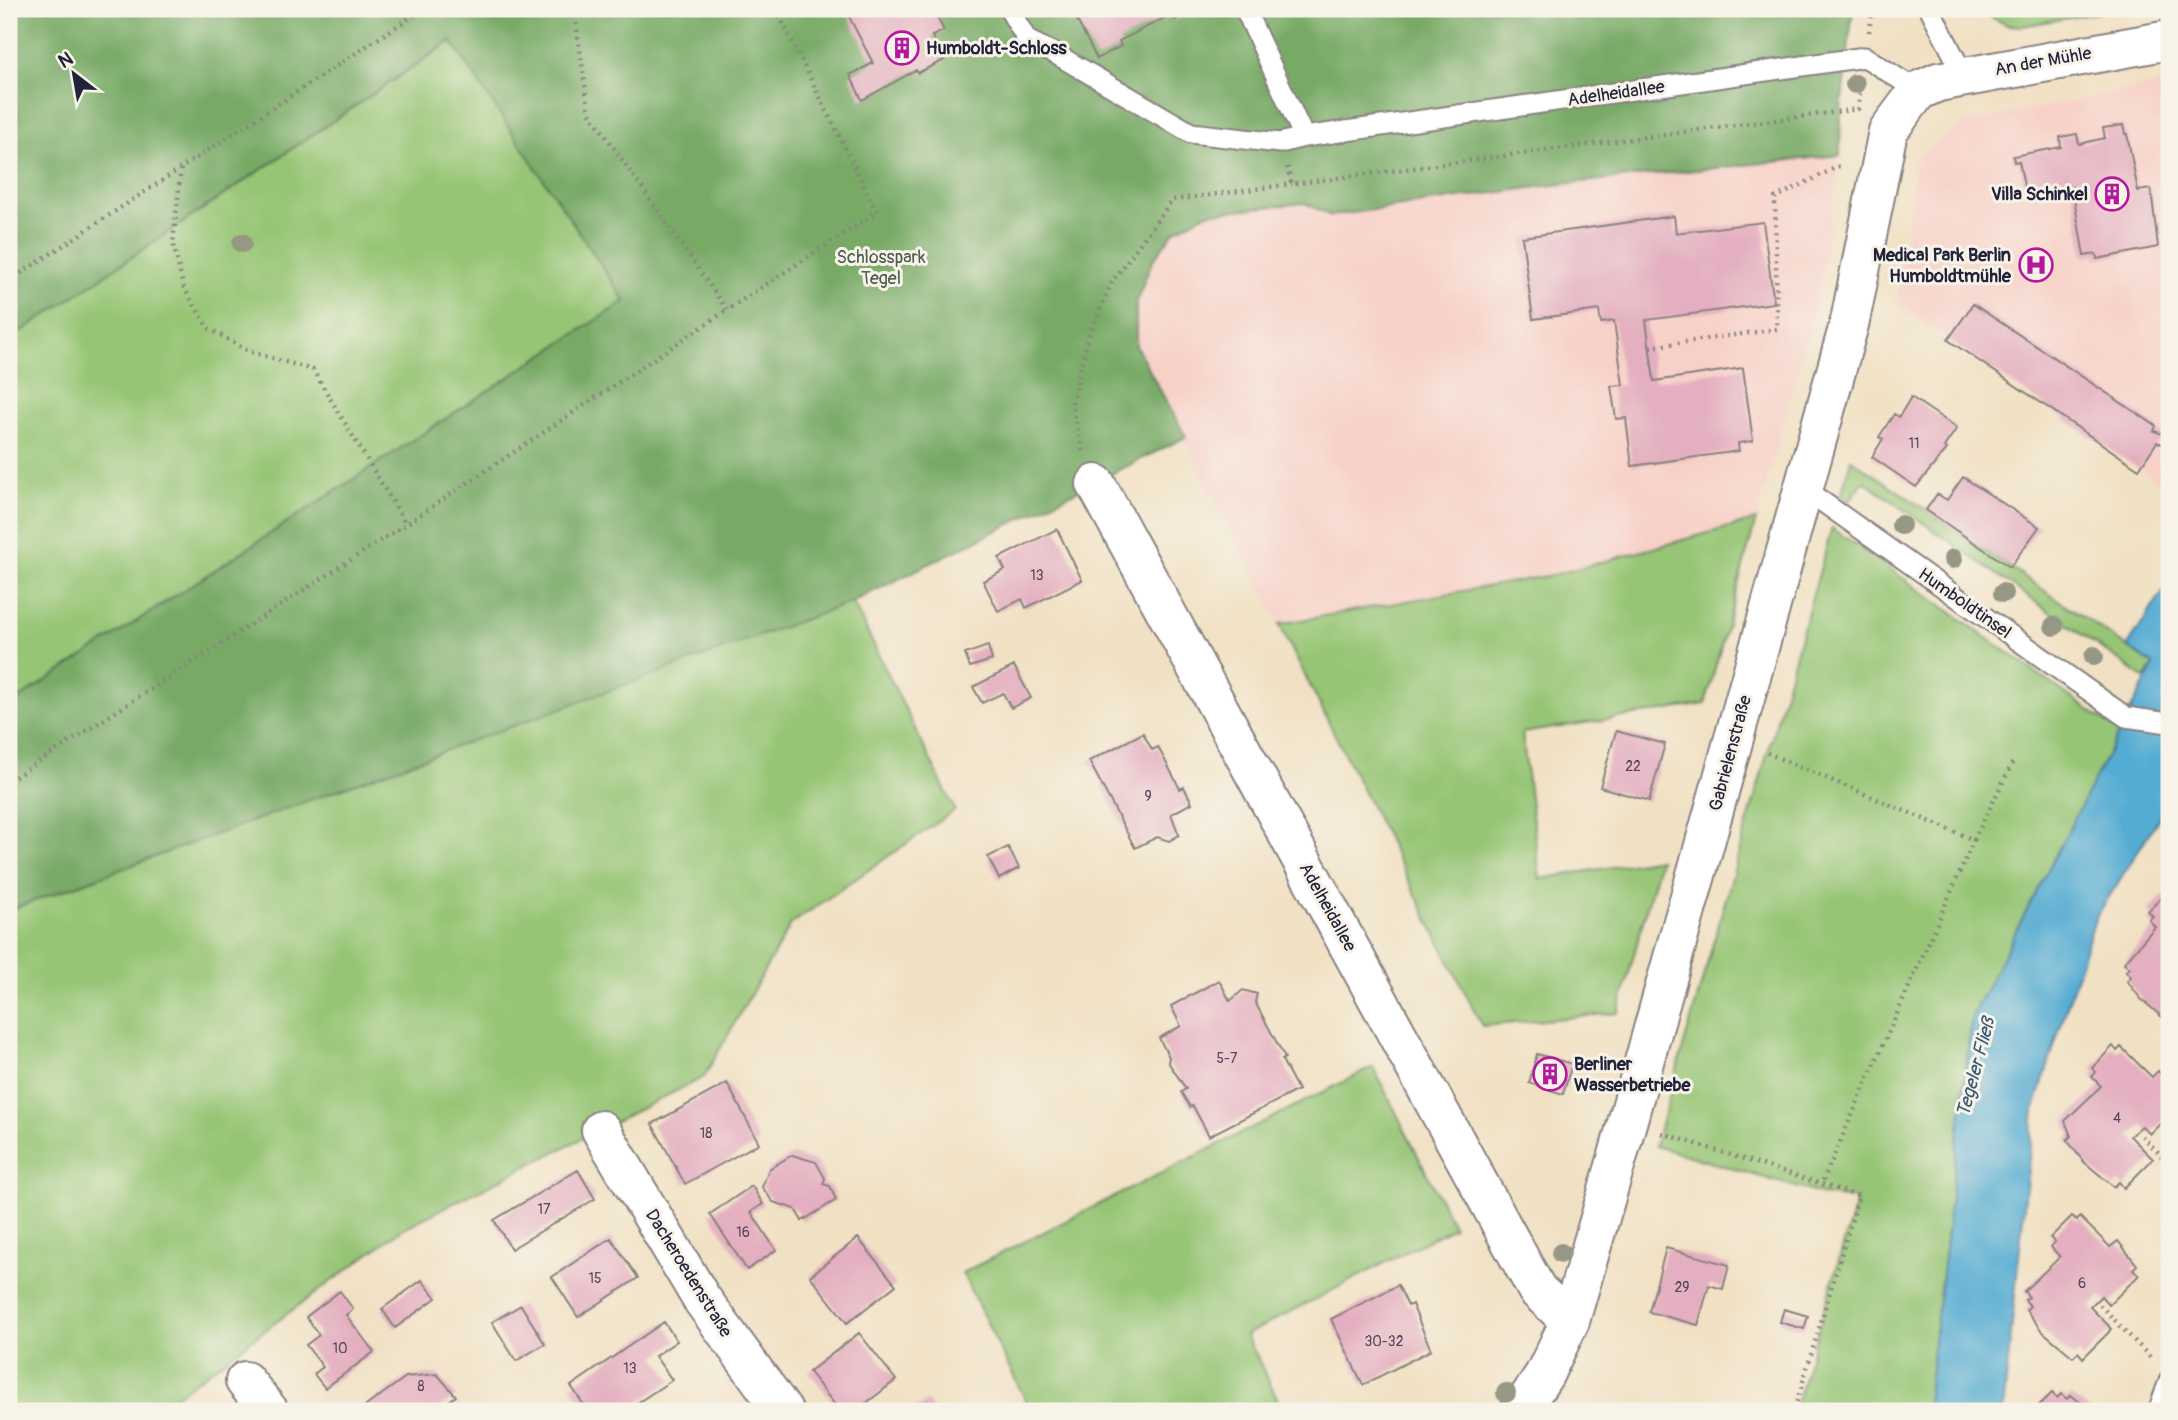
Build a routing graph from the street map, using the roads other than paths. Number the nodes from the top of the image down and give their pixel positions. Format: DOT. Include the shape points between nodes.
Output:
graph roads {
  1 [pos="1009,9"];
  2 [pos="1245,9"];
  3 [pos="1930,9"];
  4 [pos="2169,40"];
  5 [pos="1964,76"];
  6 [pos="1918,91"];
  7 [pos="1304,137"];
  8 [pos="1090,469"];
  9 [pos="1803,488"];
  10 [pos="2169,723"];
  11 [pos="601,1130"];
  12 [pos="1570,1321"];
  13 [pos="2165,1374"];
  14 [pos="244,1381"];
  15 [pos="269,1411"];
  16 [pos="783,1411"];
  17 [pos="1520,1411"];
  18 [pos="2158,1411"];
  1 -- 7 [label="lane, Adelheidallee" via="1027,40 1191,133 1280,143"];
  2 -- 7 [label="lane"];
  3 -- 5 [label="lane"];
  4 -- 5 [label="street, An der Mühle"];
  5 -- 6 [label="street, An der Mühle"];
  6 -- 7 [label="lane, Adelheidallee" via="1865,57"];
  6 -- 9 [label="street, Gabrielenstraße" via="1888,131 1850,321"];
  8 -- 12 [label="street, Adelheidallee" via="1537,1290"];
  9 -- 10 [label="lane, Humboldtinsel" via="2126,718"];
  9 -- 12 [label="street, Gabrielenstraße"];
  11 -- 16 [label="street, Dacheroedenstraße" via="701,1298"];
  12 -- 17 [label="street, Gabrielenstraße"];
  13 -- 18 [label="lane"];
  14 -- 15 [label="street"];
}
